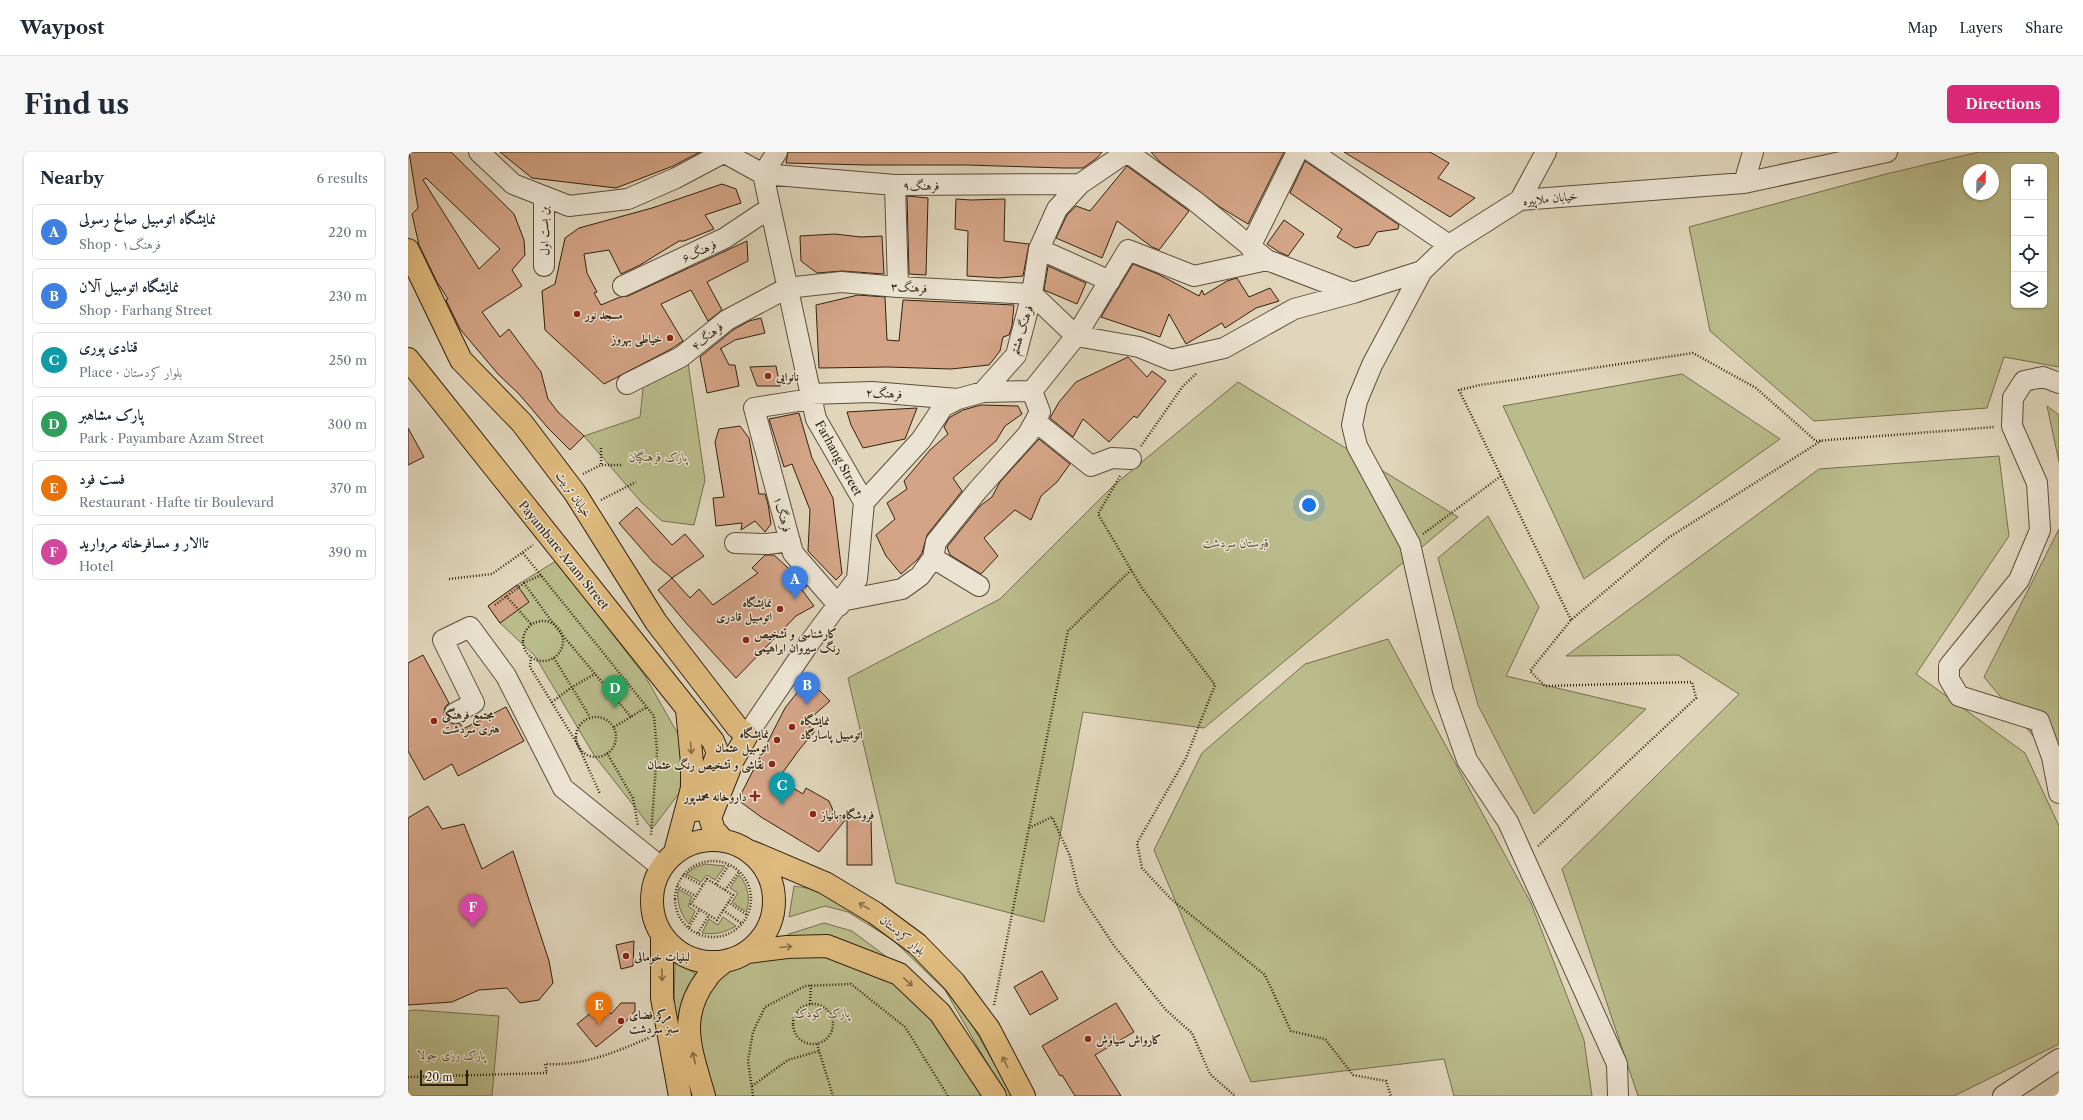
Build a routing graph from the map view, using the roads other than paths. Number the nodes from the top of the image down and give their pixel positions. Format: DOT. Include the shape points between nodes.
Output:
graph roads {
  1 [pos="479,152"];
  2 [pos="723,152"];
  3 [pos="777,152"];
  4 [pos="1127,152"];
  5 [pos="1297,152"];
  6 [pos="1312,152"];
  7 [pos="1546,152"];
  8 [pos="1753,152"];
  9 [pos="1882,152"];
  10 [pos="763,174"];
  11 [pos="1744,183"];
  12 [pos="1080,184"];
  13 [pos="896,185"];
  14 [pos="544,196"];
  15 [pos="1520,200"];
  16 [pos="770,208"];
  17 [pos="1449,245"];
  18 [pos="1250,247"];
  19 [pos="1039,249"];
  20 [pos="408,250"];
  21 [pos="1267,260"];
  22 [pos="544,266"];
  23 [pos="1422,271"];
  24 [pos="1110,281"];
  25 [pos="623,286"];
  26 [pos="898,287"];
  27 [pos="786,288"];
  28 [pos="1352,293"];
  29 [pos="1032,294"];
  30 [pos="1076,336"];
  31 [pos="408,358"];
  32 [pos="2059,383"];
  33 [pos="627,384"];
  34 [pos="1032,391"];
  35 [pos="983,392"];
  36 [pos="811,396"];
  37 [pos="958,399"];
  38 [pos="754,408"];
  39 [pos="1035,421"];
  40 [pos="1131,459"];
  41 [pos="864,502"];
  42 [pos="790,541"];
  43 [pos="735,543"];
  44 [pos="933,558"];
  45 [pos="979,586"];
  46 [pos="840,603"];
  47 [pos="687,709"];
  48 [pos="455,714"];
  49 [pos="742,731"];
  50 [pos="722,751"];
  51 [pos="2059,793"];
  52 [pos="723,840"];
  53 [pos="747,850"];
  54 [pos="668,859"];
  55 [pos="662,936"];
  56 [pos="748,952"];
  57 [pos="725,961"];
  58 [pos="2059,1059"];
  59 [pos="675,1095"];
  60 [pos="704,1096"];
  61 [pos="995,1096"];
  62 [pos="1024,1096"];
  63 [pos="1618,1096"];
  64 [pos="2003,1096"];
  1 -- 14 [label="street" via="513,184"];
  2 -- 10 [label="street"];
  2 -- 14 [label="street" via="676,178 628,198 569,206"];
  3 -- 10 [label="street"];
  4 -- 12 [label="street, فرهنگ هشتم"];
  4 -- 18 [label="street" via="1195,201"];
  5 -- 18 [label="street"];
  6 -- 17 [label="street"];
  7 -- 15 [label="street"];
  8 -- 11 [label="street"];
  9 -- 11 [label="street, خیابان ملاپیره"];
  10 -- 13 [label="street, فرهنگ۹"];
  10 -- 16 [label="street, Farhang Street"];
  11 -- 15 [label="street, خیابان ملاپیره"];
  12 -- 13 [label="street, فرهنگ۹"];
  12 -- 19 [label="street, فرهنگ هشتم" via="1057,209"];
  13 -- 26 [label="street"];
  14 -- 22 [label="street, بن بست اول"];
  15 -- 17 [label="street, خیابان ملاپیره"];
  16 -- 25 [label="street, فرهنگ۶" via="726,238"];
  16 -- 27 [label="street, Farhang Street"];
  17 -- 23 [label="street, خیابان ملاپیره"];
  18 -- 21 [label="street"];
  19 -- 24 [label="street"];
  19 -- 29 [label="street, فرهنگ هشتم"];
  20 -- 49 [label="main road, خیابان تربیت" via="461,360 522,423 575,493 656,622"];
  21 -- 24 [label="street" via="1194,276 1128,250"];
  21 -- 28 [label="street"];
  23 -- 28 [label="street, خیابان ملاپیره"];
  23 -- 63 [label="street" via="1372,366 1357,401 1352,425 1358,446 1410,544 1443,690 1467,760 1508,822 1525,859 1617,1064"];
  24 -- 30 [label="street"];
  26 -- 27 [label="street, فرهنگ۳" via="841,282"];
  26 -- 29 [label="street, فرهنگ۳"];
  27 -- 33 [label="street, فرهنگ۴" via="727,320 681,357"];
  27 -- 36 [label="street, Farhang Street"];
  28 -- 30 [label="street, خیابان ملاپیره" via="1294,309 1224,348 1171,360 1139,347"];
  29 -- 30 [label="street"];
  29 -- 35 [label="street, فرهنگ هشتم" via="1016,355"];
  30 -- 34 [label="street"];
  31 -- 47 [label="main road, Payambare Azam Street"];
  32 -- 51 [label="street" via="2043,377 2024,381 2013,398 2012,426 2037,483 2040,530 2019,580 1949,666 1949,679 1959,696 2039,720 2052,757"];
  34 -- 35 [label="street"];
  34 -- 39 [label="street" via="1040,412"];
  35 -- 37 [label="street"];
  36 -- 37 [label="street, فرهنگ۲" via="872,392"];
  36 -- 38 [label="street, فرهنگ۲"];
  36 -- 41 [label="street, Farhang Street" via="816,419"];
  37 -- 41 [label="street" via="943,407 921,440"];
  38 -- 42 [label="street, فرهنگ۱"];
  39 -- 40 [label="street" via="1091,466 1112,458"];
  39 -- 44 [label="street" via="1028,434 936,542"];
  41 -- 46 [label="street, Farhang Street" via="858,579"];
  42 -- 43 [label="street" via="767,544"];
  42 -- 46 [label="street, فرهنگ۱" via="793,553"];
  44 -- 45 [label="street"];
  44 -- 46 [label="street" via="920,576 902,589"];
  46 -- 49 [label="street, Farhang Street"];
  47 -- 50 [label="main road, Payambare Azam Street"];
  47 -- 54 [label="main road, one-way" via="692,788"];
  48 -- 54 [label="street" via="474,703 443,640 470,627 506,676 563,788"];
  49 -- 50 [label="main road"];
  50 -- 52 [label="main road" via="710,818 714,830"];
  50 -- 54 [label="main road" via="697,808"];
  52 -- 53 [label="main road, بلوار کردستان"];
  52 -- 54 [label="main road" via="696,842"];
  53 -- 56 [label="main road" via="761,863 771,881 774,901 771,920 762,938"];
  62 -- 53 [label="main road, بلوار کردستان, one-way" via="989,1029 954,982 918,944 875,913 825,883"];
  54 -- 55 [label="main road" via="654,883 651,901 654,919"];
  55 -- 57 [label="main road" via="674,949 690,958 707,962"];
  55 -- 59 [label="main road, one-way" via="662,998"];
  56 -- 57 [label="main road"];
  56 -- 61 [label="main road, one-way" via="787,947 827,946 899,974 940,1012"];
  60 -- 57 [label="main road, one-way" via="690,1042 688,1018 693,1001 707,977"];
  58 -- 64 [label="street"];
}
